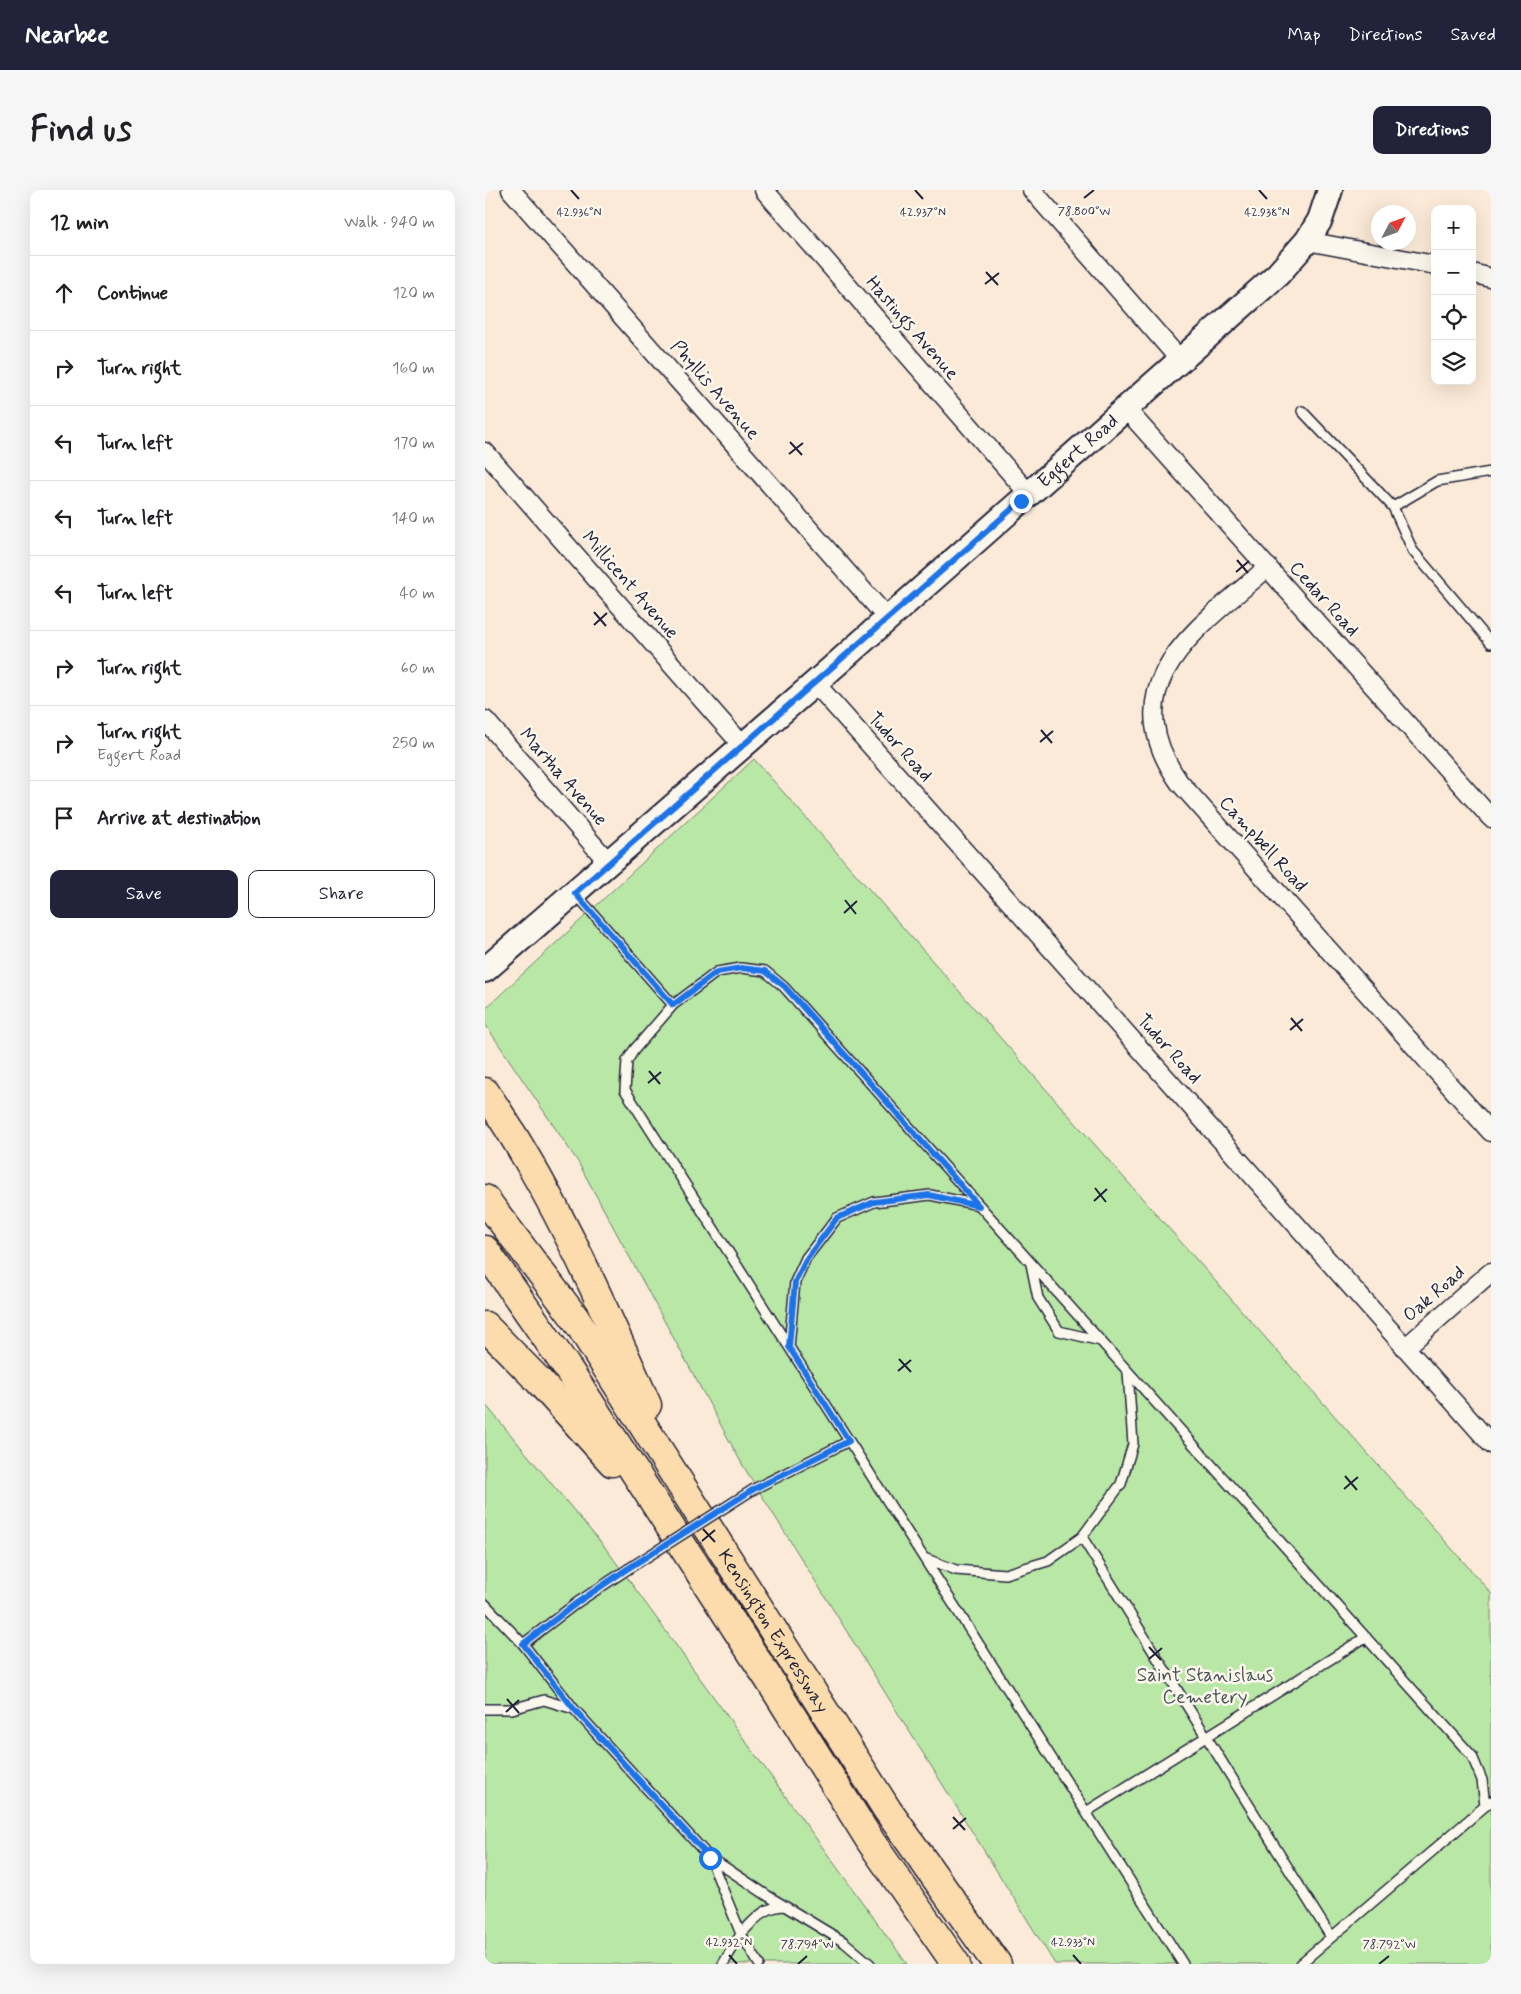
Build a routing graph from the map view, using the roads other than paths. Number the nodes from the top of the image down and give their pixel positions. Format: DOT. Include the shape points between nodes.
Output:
graph roads {
  1 [pos="511,190"];
  2 [pos="764,190"];
  3 [pos="1032,190"];
  4 [pos="1331,190"];
  5 [pos="1307,241"];
  6 [pos="1431,264"];
  7 [pos="1476,274"];
  8 [pos="1491,278"];
  9 [pos="1181,360"];
  10 [pos="1126,408"];
  11 [pos="1303,411"];
  12 [pos="485,452"];
  13 [pos="1491,472"];
  14 [pos="1029,494"];
  15 [pos="1393,507"];
  16 [pos="1268,567"];
  17 [pos="888,619"];
  18 [pos="1491,643"];
  19 [pos="815,683"];
  20 [pos="485,720"];
  21 [pos="743,746"];
  22 [pos="1491,818"];
  23 [pos="609,862"];
  24 [pos="575,893"];
  25 [pos="486,967"];
  26 [pos="673,1005"];
  27 [pos="485,1092"];
  28 [pos="1491,1132"];
  29 [pos="485,1199"];
  30 [pos="979,1206"];
  31 [pos="485,1250"];
  32 [pos="1031,1264"];
  33 [pos="1491,1272"];
  34 [pos="485,1326"];
  35 [pos="1101,1341"];
  36 [pos="789,1347"];
  37 [pos="1405,1348"];
  38 [pos="1128,1372"];
  39 [pos="849,1441"];
  40 [pos="1491,1444"];
  41 [pos="680,1482"];
  42 [pos="667,1522"];
  43 [pos="1082,1537"];
  44 [pos="924,1558"];
  45 [pos="485,1604"];
  46 [pos="1366,1638"];
  47 [pos="523,1644"];
  48 [pos="485,1709"];
  49 [pos="574,1709"];
  50 [pos="1207,1737"];
  51 [pos="1488,1803"];
  52 [pos="1086,1812"];
  53 [pos="710,1858"];
  54 [pos="785,1906"];
  55 [pos="741,1934"];
  56 [pos="1331,1937"];
  57 [pos="723,1964"];
  58 [pos="759,1964"];
  59 [pos="870,1964"];
  60 [pos="956,1964"];
  61 [pos="997,1964"];
  62 [pos="1183,1964"];
  63 [pos="1300,1964"];
  1 -- 17 [label="street, Phyllis Avenue"];
  2 -- 14 [label="street, Hastings Avenue"];
  3 -- 9 [label="street"];
  4 -- 5 [label="street, Eggert Road"];
  5 -- 6 [label="street"];
  5 -- 9 [label="street, Eggert Road" via="1278,274"];
  7 -- 8 [label="street"];
  9 -- 10 [label="street, Eggert Road"];
  10 -- 14 [label="street, Eggert Road"];
  10 -- 16 [label="street, Cedar Road"];
  11 -- 15 [label="lane"];
  12 -- 21 [label="street, Millicent Avenue"];
  13 -- 15 [label="lane" via="1437,481"];
  14 -- 17 [label="street, Eggert Road"];
  15 -- 18 [label="lane" via="1413,551"];
  16 -- 22 [label="street, Cedar Road"];
  16 -- 28 [label="street, Campbell Road" via="1195,632 1171,659 1156,695 1156,730 1161,751 1179,782"];
  17 -- 19 [label="street, Eggert Road"];
  19 -- 21 [label="street, Eggert Road"];
  19 -- 37 [label="street, Tudor Road"];
  20 -- 23 [label="street, Martha Avenue"];
  21 -- 23 [label="street, Eggert Road"];
  23 -- 24 [label="street, Eggert Road"];
  24 -- 25 [label="street, Eggert Road"];
  24 -- 26 [label="lane"];
  26 -- 30 [label="lane" via="717,972 741,968 765,971 785,987"];
  26 -- 36 [label="lane" via="627,1062 625,1090"];
  27 -- 41 [label="highway" via="524,1152 584,1264"];
  29 -- 41 [label="highway, Kensington Expressway" via="575,1318"];
  30 -- 32 [label="lane"];
  30 -- 36 [label="lane" via="929,1195 874,1202 837,1218 807,1258 795,1282"];
  31 -- 42 [label="highway, Kensington Expressway" via="568,1369"];
  32 -- 35 [label="lane"];
  32 -- 35 [label="lane" via="1038,1298 1059,1331"];
  33 -- 37 [label="street, Oak Road"];
  34 -- 42 [label="highway"];
  35 -- 38 [label="lane"];
  36 -- 39 [label="lane"];
  37 -- 40 [label="street, Tudor Road"];
  38 -- 43 [label="lane" via="1133,1444 1121,1484"];
  38 -- 46 [label="lane"];
  39 -- 44 [label="lane"];
  39 -- 47 [label="lane, bridge" via="754,1489 627,1569"];
  41 -- 61 [label="highway, Kensington Expressway" via="888,1811"];
  42 -- 60 [label="highway, Kensington Expressway" via="871,1842"];
  43 -- 44 [label="lane" via="1048,1561 1005,1574 956,1570"];
  43 -- 50 [label="lane"];
  44 -- 52 [label="lane"];
  45 -- 47 [label="lane"];
  46 -- 50 [label="lane"];
  46 -- 51 [label="lane" via="1472,1756"];
  47 -- 49 [label="lane"];
  48 -- 49 [label="lane" via="512,1709 544,1700"];
  49 -- 53 [label="lane"];
  50 -- 52 [label="lane"];
  50 -- 56 [label="lane"];
  51 -- 56 [label="lane"];
  52 -- 62 [label="lane"];
  53 -- 54 [label="lane"];
  53 -- 55 [label="lane"];
  54 -- 55 [label="lane" via="775,1906 763,1912"];
  54 -- 59 [label="lane" via="844,1942"];
  55 -- 57 [label="lane"];
  55 -- 58 [label="lane"];
  56 -- 63 [label="lane"];
}
